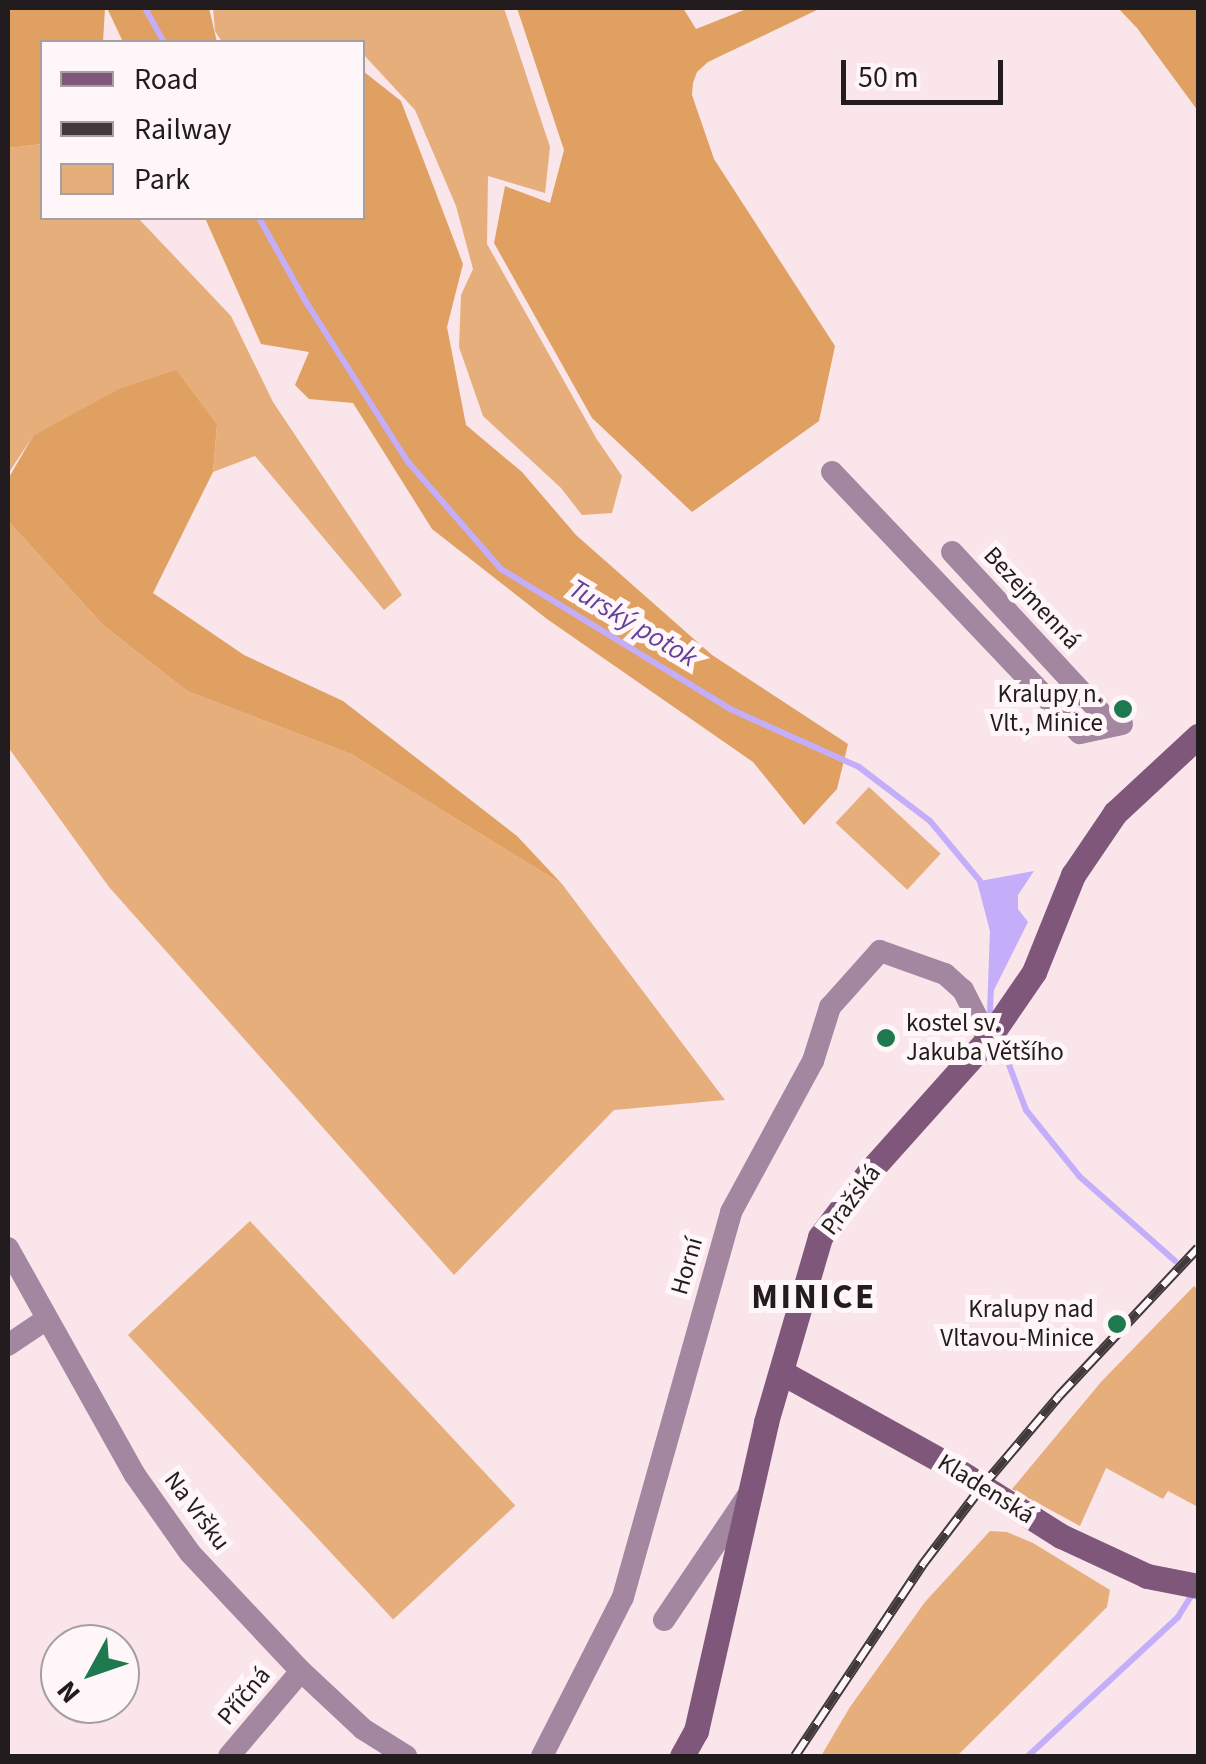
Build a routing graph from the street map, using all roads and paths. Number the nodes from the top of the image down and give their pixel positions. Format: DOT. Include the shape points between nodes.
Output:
graph roads {
  1 [pos="832,472"];
  2 [pos="952,552"];
  3 [pos="1122,724"];
  4 [pos="1098,729"];
  5 [pos="1198,736"];
  6 [pos="988,1039"];
  7 [pos="8,1248"];
  8 [pos="45,1320"];
  9 [pos="8,1344"];
  10 [pos="781,1372"];
  11 [pos="751,1491"];
  12 [pos="1187,1585"];
  13 [pos="664,1620"];
  14 [pos="301,1671"];
  15 [pos="229,1756"];
  16 [pos="406,1756"];
  17 [pos="542,1756"];
  18 [pos="682,1756"];
  1 -- 4 [label="street" via="1080,733"];
  2 -- 4 [label="street, Bezejmenná" via="1100,712"];
  3 -- 4 [label="street"];
  5 -- 6 [label="main road, Pražská" via="1137,791 1072,875 1034,972"];
  6 -- 10 [label="main road, Pražská" via="820,1237"];
  6 -- 17 [label="street, Horní" via="963,990 945,974 880,951 830,1007 813,1061 731,1212 623,1597"];
  7 -- 8 [label="street, Na Vršku"];
  8 -- 9 [label="street"];
  8 -- 14 [label="street, Na Vršku" via="135,1475 190,1553"];
  10 -- 11 [label="main road, Pražská"];
  10 -- 12 [label="main road, Kladenská" via="948,1464 1061,1536 1147,1576"];
  11 -- 13 [label="street"];
  11 -- 18 [label="main road, Pražská" via="696,1730"];
  14 -- 15 [label="street, Příčná"];
  14 -- 16 [label="street, Na Vršku" via="362,1729"];
}
